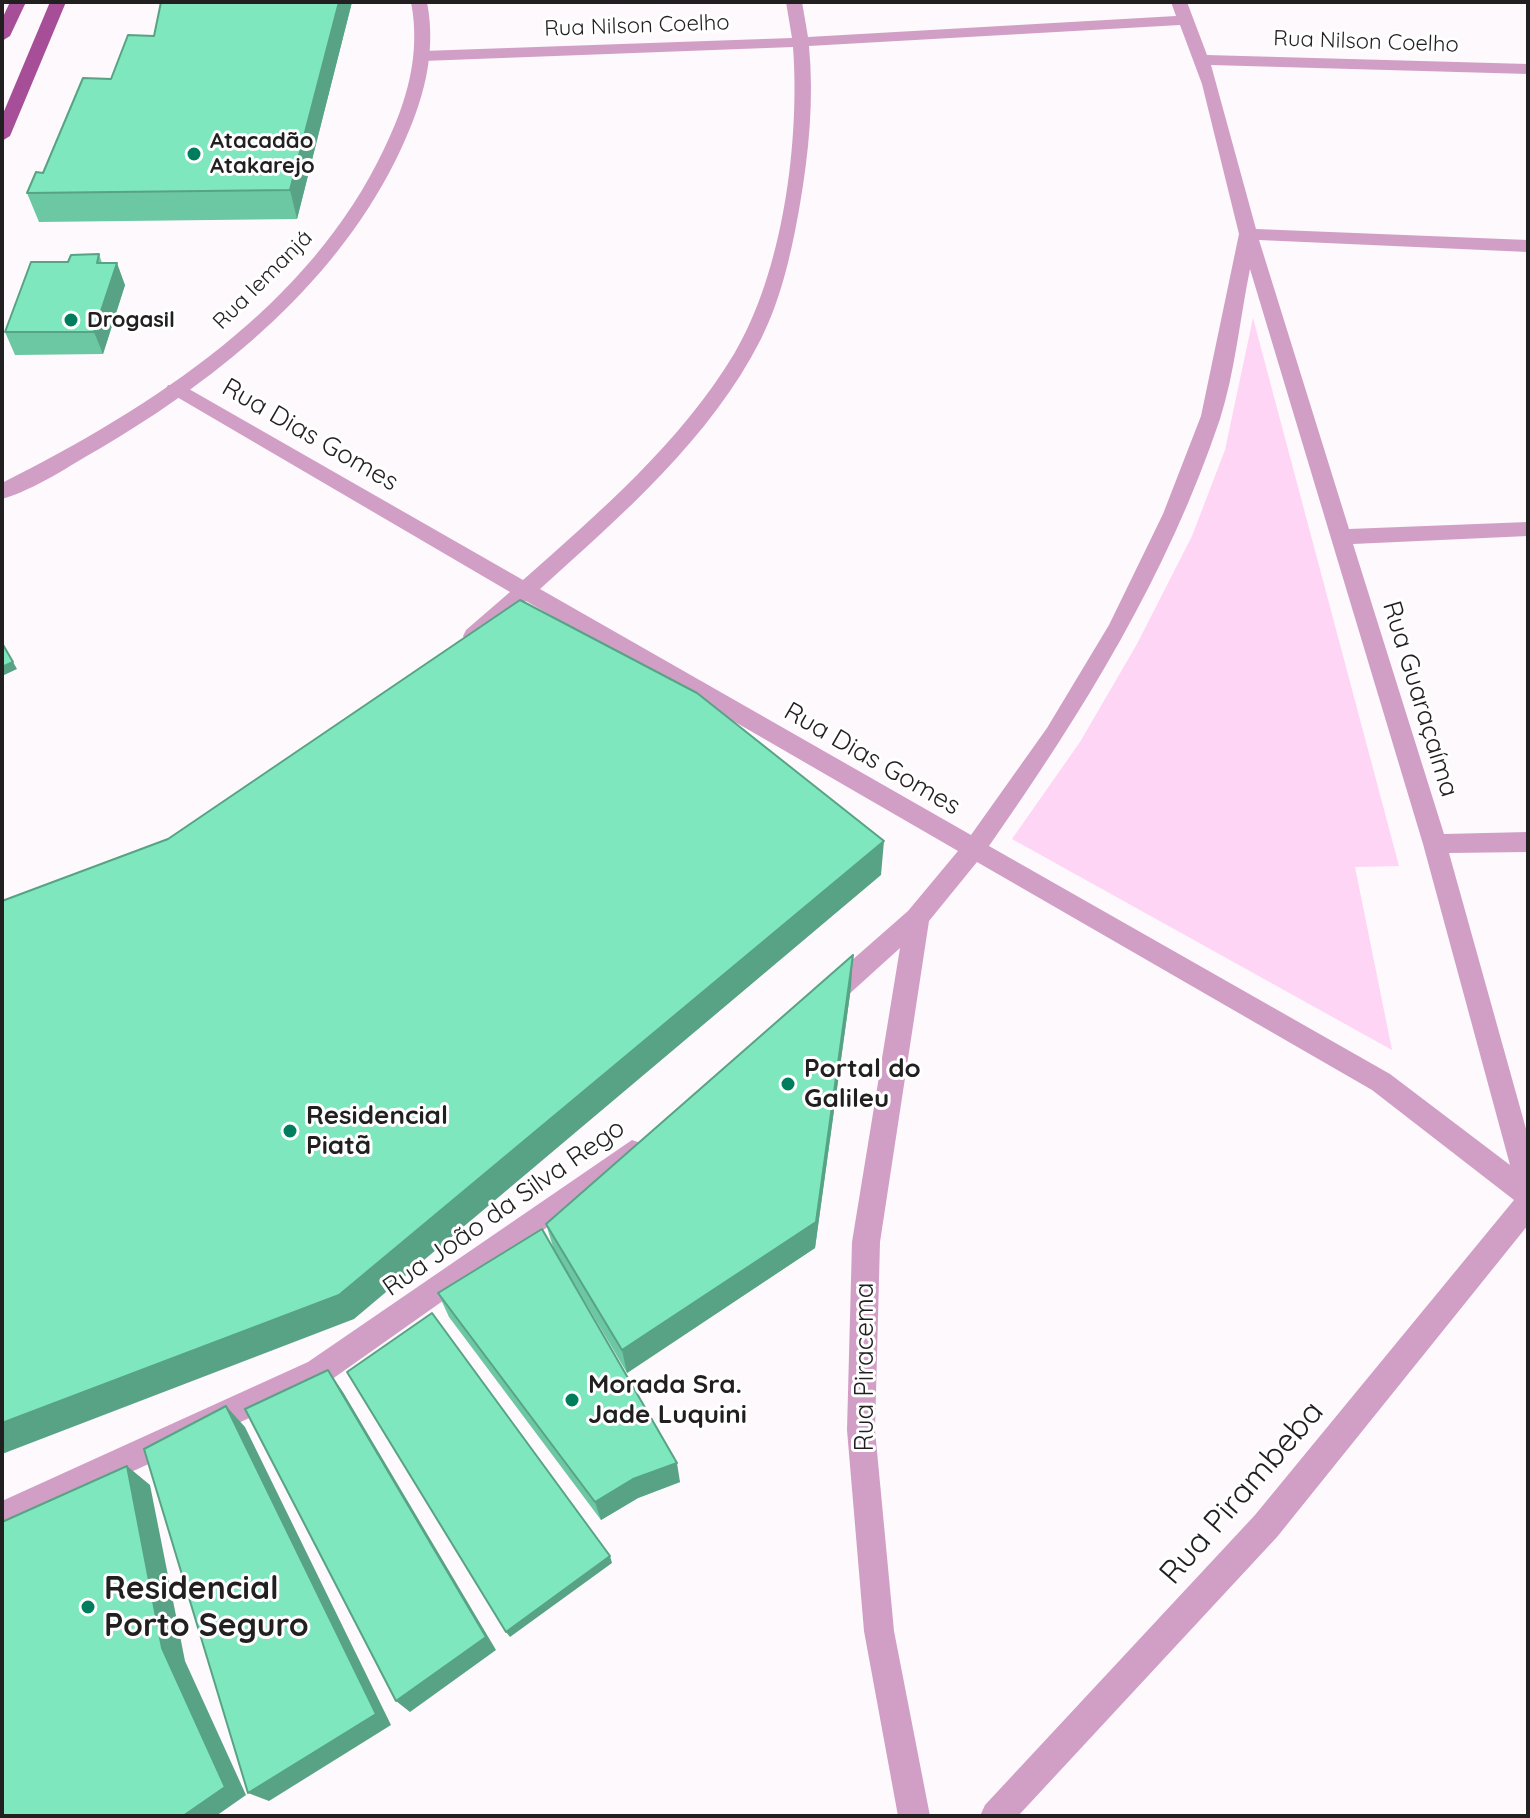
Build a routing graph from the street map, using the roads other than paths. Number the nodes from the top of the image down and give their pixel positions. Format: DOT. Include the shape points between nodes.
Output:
graph roads {
  1 [pos="18,2"];
  2 [pos="58,2"];
  3 [pos="419,2"];
  4 [pos="794,2"];
  5 [pos="1179,2"];
  6 [pos="1188,20"];
  7 [pos="2,36"];
  8 [pos="803,42"];
  9 [pos="423,56"];
  10 [pos="1202,60"];
  11 [pos="1528,69"];
  12 [pos="2,136"];
  13 [pos="1248,234"];
  14 [pos="1528,246"];
  15 [pos="175,390"];
  16 [pos="2,492"];
  17 [pos="1528,529"];
  18 [pos="1342,537"];
  19 [pos="528,592"];
  20 [pos="455,653"];
  21 [pos="1528,842"];
  22 [pos="1435,844"];
  23 [pos="973,850"];
  24 [pos="917,918"];
  25 [pos="811,1012"];
  26 [pos="647,1142"];
  27 [pos="1528,1184"];
  28 [pos="1528,1195"];
  29 [pos="1528,1204"];
  30 [pos="2,1516"];
  31 [pos="914,1816"];
  32 [pos="996,1816"];
  1 -- 7 [label="main road"];
  2 -- 12 [label="main road"];
  3 -- 9 [label="street, Rua Iemanjá"];
  4 -- 8 [label="street"];
  5 -- 6 [label="street"];
  6 -- 8 [label="street, Rua Nilson Coelho"];
  6 -- 10 [label="street"];
  8 -- 9 [label="street, Rua Nilson Coelho"];
  8 -- 19 [label="street" via="801,147 786,233 770,296 743,355 705,410"];
  9 -- 15 [label="street, Rua Iemanjá" via="395,149 346,230 257,325"];
  10 -- 11 [label="street, Rua Nilson Coelho"];
  10 -- 13 [label="street"];
  13 -- 14 [label="street"];
  13 -- 18 [label="street, Rua Guaraçaíma"];
  13 -- 23 [label="street" via="1211,416 1173,514 1119,627 1063,721"];
  15 -- 16 [label="street, Rua Iemanjá"];
  15 -- 19 [label="street, Rua Dias Gomes"];
  17 -- 18 [label="street"];
  18 -- 22 [label="street, Rua Guaraçaíma"];
  19 -- 20 [label="street"];
  19 -- 23 [label="street, Rua Dias Gomes"];
  21 -- 22 [label="street"];
  22 -- 27 [label="street, Rua Guaraçaíma"];
  23 -- 24 [label="street"];
  23 -- 28 [label="street, Rua Dias Gomes" via="1381,1082"];
  24 -- 25 [label="street"];
  24 -- 31 [label="street, Rua Piracema" via="866,1242 861,1430 879,1631"];
  26 -- 30 [label="street, Rua João da Silva Rego" via="318,1372"];
  29 -- 32 [label="street, Rua Pirambeba" via="1266,1526"];
}
